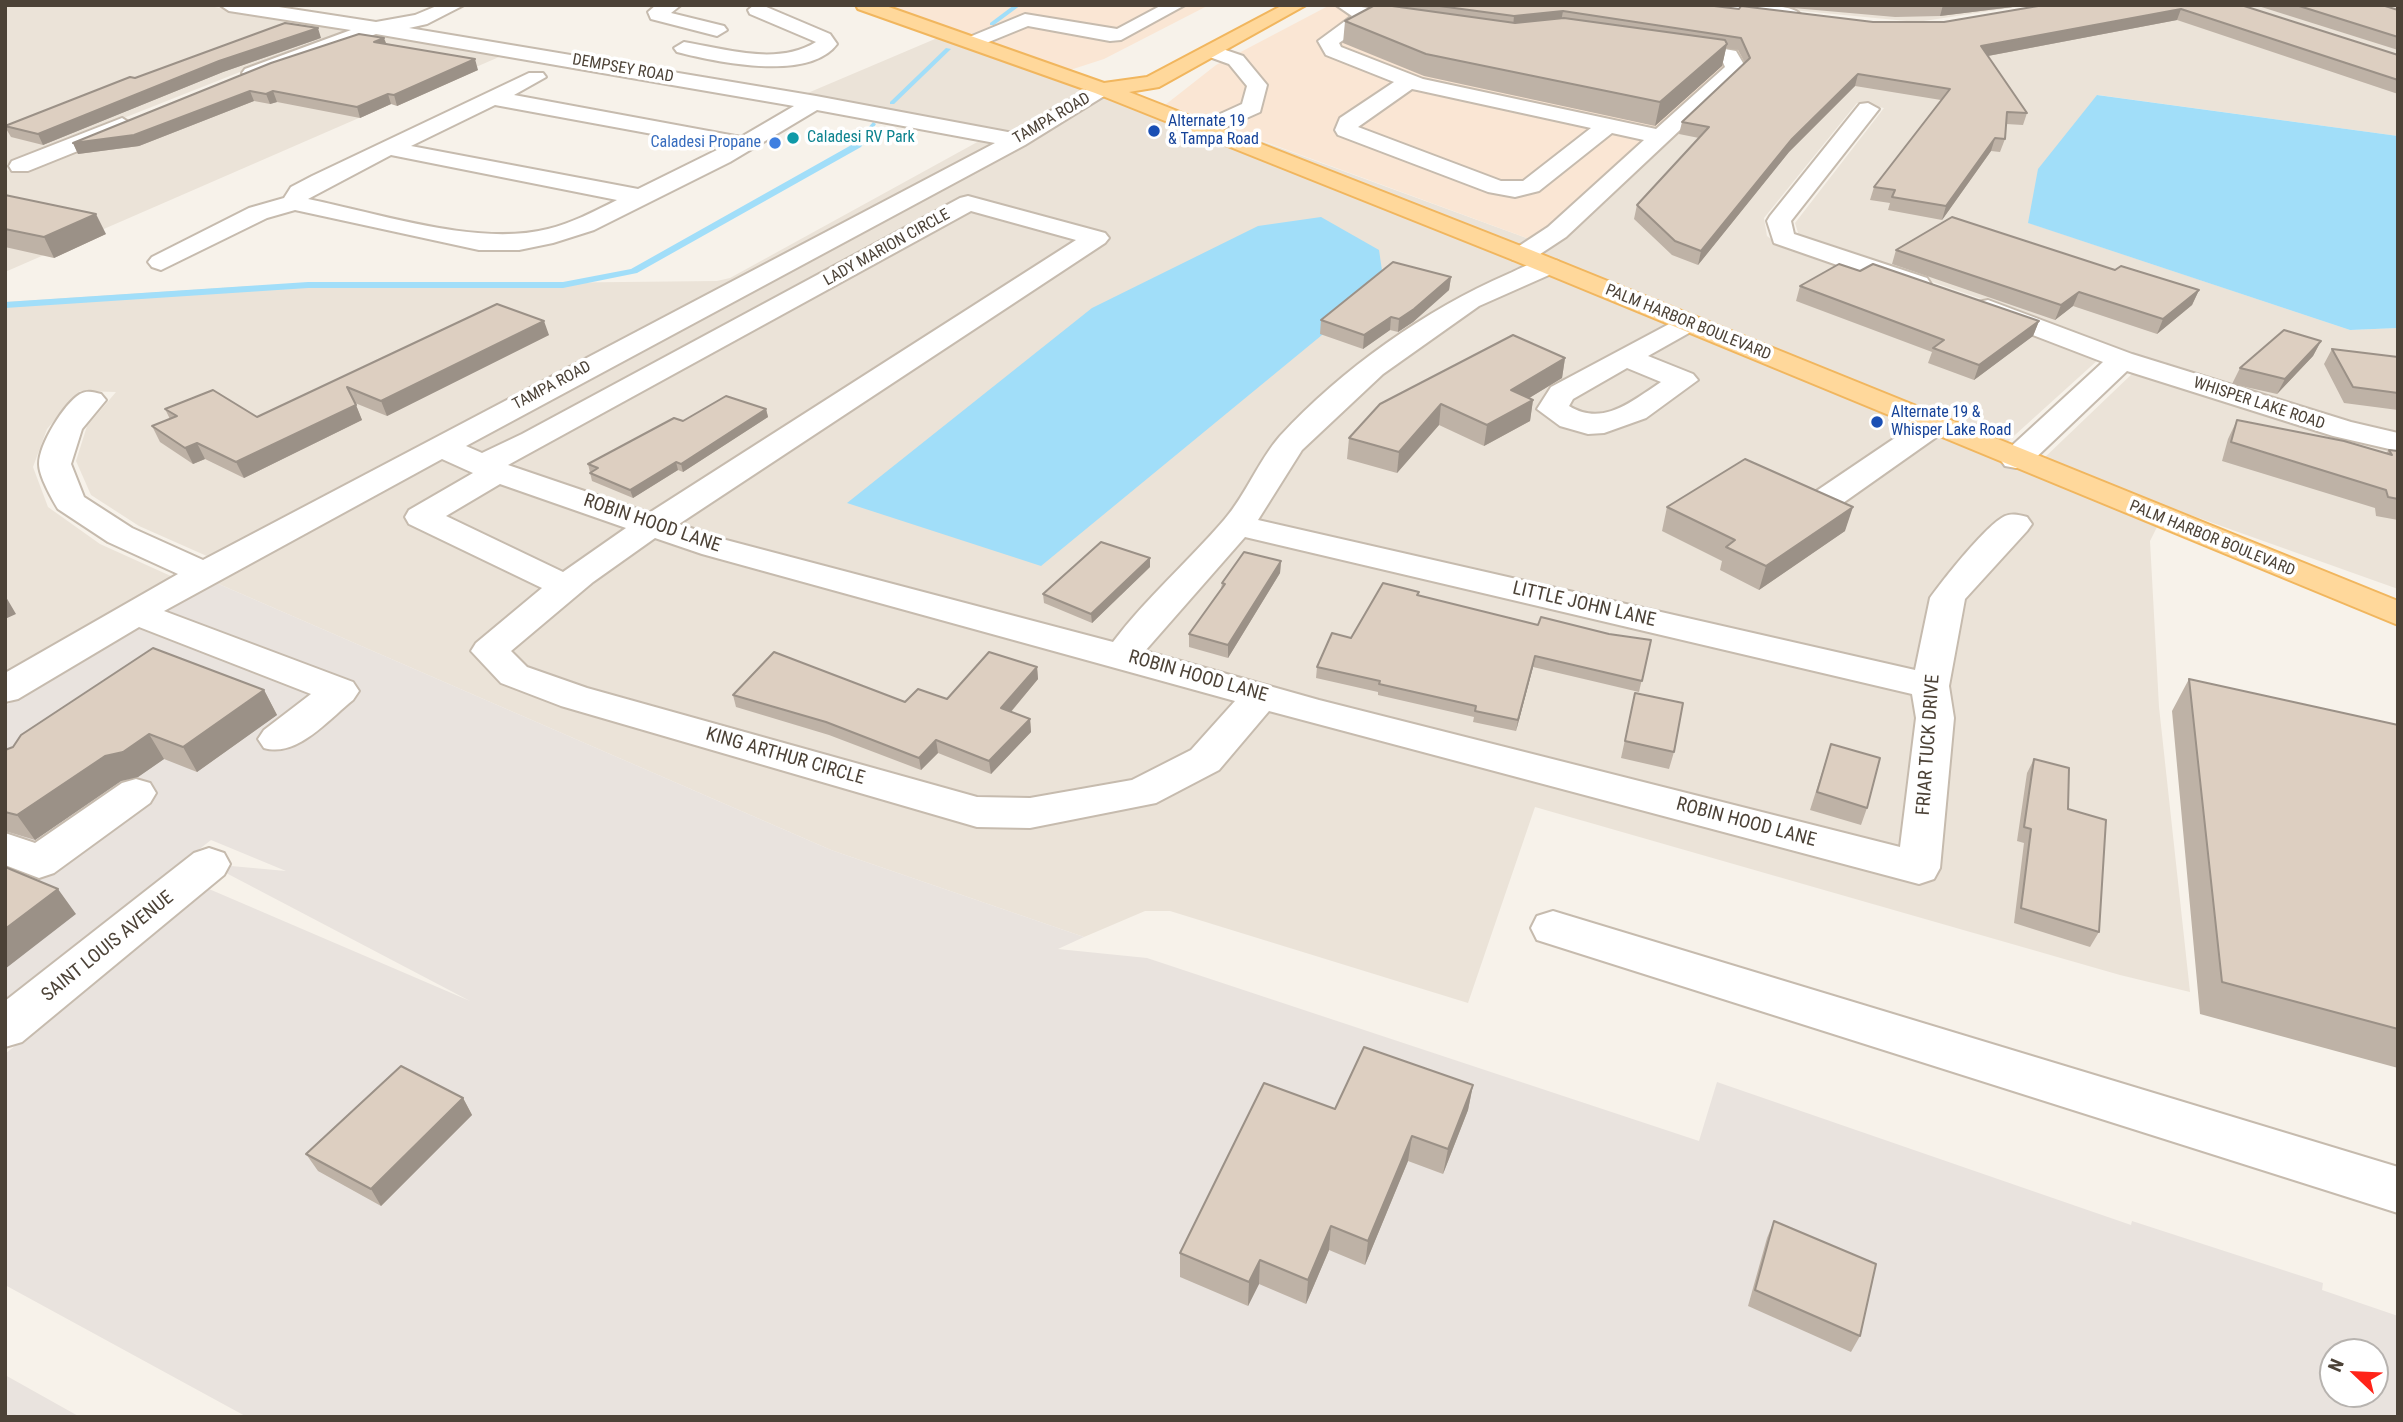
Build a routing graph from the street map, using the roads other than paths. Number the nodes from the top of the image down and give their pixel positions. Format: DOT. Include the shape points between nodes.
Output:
graph roads {
  1 [pos="229,5"];
  2 [pos="455,5"];
  3 [pos="672,5"];
  4 [pos="865,5"];
  5 [pos="1049,5"];
  6 [pos="1176,5"];
  7 [pos="1297,5"];
  8 [pos="1345,5"];
  9 [pos="1713,5"];
  10 [pos="750,8"];
  11 [pos="1365,16"];
  12 [pos="1807,16"];
  13 [pos="1025,20"];
  14 [pos="1431,25"];
  15 [pos="372,29"];
  16 [pos="717,30"];
  17 [pos="974,42"];
  18 [pos="1654,43"];
  19 [pos="684,48"];
  20 [pos="1211,51"];
  21 [pos="1130,64"];
  22 [pos="638,71"];
  23 [pos="536,77"];
  24 [pos="1410,81"];
  25 [pos="228,82"];
  26 [pos="1102,89"];
  27 [pos="494,98"];
  28 [pos="816,102"];
  29 [pos="1868,109"];
  30 [pos="141,117"];
  31 [pos="1609,125"];
  32 [pos="1204,130"];
  33 [pos="1661,136"];
  34 [pos="1017,140"];
  35 [pos="745,144"];
  36 [pos="388,148"];
  37 [pos="20,166"];
  38 [pos="641,197"];
  39 [pos="294,203"];
  40 [pos="1536,260"];
  41 [pos="161,262"];
  42 [pos="1936,290"];
  43 [pos="1963,299"];
  44 [pos="1686,323"];
  45 [pos="1626,357"];
  46 [pos="2122,360"];
  47 [pos="91,400"];
  48 [pos="1934,425"];
  49 [pos="2398,442"];
  50 [pos="440,446"];
  51 [pos="2016,459"];
  52 [pos="490,468"];
  53 [pos="1821,503"];
  54 [pos="652,524"];
  55 [pos="2015,524"];
  56 [pos="1238,525"];
  57 [pos="204,573"];
  58 [pos="565,586"];
  59 [pos="136,613"];
  60 [pos="2398,614"];
  61 [pos="1122,656"];
  62 [pos="1930,687"];
  63 [pos="5,690"];
  64 [pos="1262,695"];
  65 [pos="278,739"];
  66 [pos="136,793"];
  67 [pos="5,848"];
  68 [pos="209,864"];
  69 [pos="1919,868"];
  70 [pos="1553,928"];
  71 [pos="5,1028"];
  72 [pos="2398,1190"];
  1 -- 15 [label="street, DEMPSEY ROAD"];
  2 -- 15 [label="street" via="420,20"];
  3 -- 16 [label="street" via="658,15"];
  4 -- 17 [label="main road, PALM HARBOR BOULEVARD"];
  5 -- 13 [label="street"];
  6 -- 13 [label="street" via="1121,34"];
  7 -- 20 [label="main road, TAMPA ROAD"];
  8 -- 11 [label="street"];
  9 -- 12 [label="street"];
  10 -- 16 [label="street"];
  10 -- 19 [label="street" via="823,37 827,44 801,57 779,59"];
  11 -- 14 [label="street"];
  11 -- 24 [label="street" via="1328,41 1333,51"];
  13 -- 17 [label="street"];
  15 -- 22 [label="street, DEMPSEY ROAD"];
  15 -- 25 [label="street"];
  16 -- 19 [label="street"];
  17 -- 26 [label="main road, PALM HARBOR BOULEVARD"];
  18 -- 33 [label="street" via="1729,55 1736,68"];
  19 -- 22 [label="street"];
  20 -- 26 [label="main road, TAMPA ROAD" via="1152,83"];
  20 -- 32 [label="street" via="1236,60 1257,85 1252,107"];
  21 -- 26 [label="main road, TAMPA ROAD" via="1115,71"];
  22 -- 28 [label="street, DEMPSEY ROAD"];
  23 -- 27 [label="street"];
  24 -- 31 [label="street"];
  24 -- 31 [label="street" via="1348,123 1346,130 1496,187 1515,190 1531,186"];
  26 -- 32 [label="main road, PALM HARBOR BOULEVARD"];
  26 -- 34 [label="street, TAMPA ROAD"];
  27 -- 35 [label="street"];
  27 -- 36 [label="street"];
  28 -- 34 [label="street, DEMPSEY ROAD"];
  28 -- 35 [label="street"];
  29 -- 42 [label="street" via="1779,221 1783,238"];
  30 -- 37 [label="street"];
  31 -- 33 [label="street"];
  32 -- 40 [label="main road, PALM HARBOR BOULEVARD"];
  33 -- 40 [label="street" via="1557,232"];
  34 -- 50 [label="street, TAMPA ROAD"];
  35 -- 38 [label="street"];
  36 -- 38 [label="street"];
  36 -- 39 [label="street" via="299,192"];
  38 -- 39 [label="street" via="585,225 519,242 479,242"];
  39 -- 41 [label="street" via="258,213"];
  40 -- 44 [label="main road, PALM HARBOR BOULEVARD"];
  40 -- 56 [label="street" via="1373,368 1290,444"];
  43 -- 46 [label="street, WHISPER LAKE ROAD"];
  44 -- 45 [label="street"];
  44 -- 48 [label="main road, PALM HARBOR BOULEVARD"];
  46 -- 49 [label="street, WHISPER LAKE ROAD" via="2344,430"];
  46 -- 51 [label="street"];
  47 -- 57 [label="street" via="67,427 55,464 70,502 120,535"];
  48 -- 51 [label="main road, PALM HARBOR BOULEVARD"];
  48 -- 53 [label="street"];
  50 -- 52 [label="street, ROBIN HOOD LANE"];
  50 -- 57 [label="street, TAMPA ROAD"];
  51 -- 60 [label="main road, PALM HARBOR BOULEVARD"];
  52 -- 54 [label="street, ROBIN HOOD LANE"];
  52 -- 54 [label="street, LADY MARION CIRCLE" via="968,203 1096,238"];
  52 -- 58 [label="street" via="421,517"];
  54 -- 58 [label="street, KING ARTHUR CIRCLE"];
  54 -- 61 [label="street, ROBIN HOOD LANE" via="714,547"];
  55 -- 62 [label="street, FRIAR TUCK DRIVE" via="1948,598"];
  56 -- 61 [label="street" via="1143,627"];
  56 -- 62 [label="street, LITTLE JOHN LANE"];
  57 -- 59 [label="street, TAMPA ROAD"];
  58 -- 64 [label="street, KING ARTHUR CIRCLE" via="489,651 514,675 574,697 977,812 1030,813 1142,793 1205,760"];
  59 -- 63 [label="street, TAMPA ROAD"];
  59 -- 65 [label="street" via="340,691"];
  61 -- 64 [label="street, ROBIN HOOD LANE"];
  62 -- 69 [label="street, FRIAR TUCK DRIVE" via="1935,718"];
  64 -- 69 [label="street, ROBIN HOOD LANE"];
  66 -- 67 [label="street" via="39,862"];
  68 -- 71 [label="street, SAINT LOUIS AVENUE"];
  70 -- 72 [label="street"];
}
